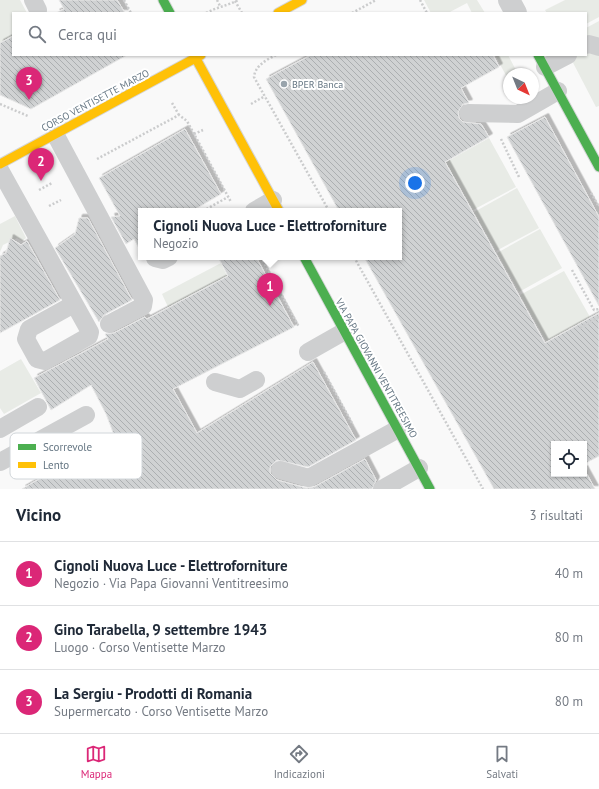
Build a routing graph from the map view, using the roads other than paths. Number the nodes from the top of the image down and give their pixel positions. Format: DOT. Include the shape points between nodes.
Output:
graph roads {
  1 [pos="163,0"];
  2 [pos="302,0"];
  3 [pos="509,0"];
  4 [pos="169,12"];
  5 [pos="280,12"];
  6 [pos="515,12"];
  7 [pos="587,45"];
  8 [pos="599,47"];
  9 [pos="197,56"];
  10 [pos="564,56"];
  11 [pos="542,61"];
  12 [pos="558,91"];
  13 [pos="468,113"];
  14 [pos="55,134"];
  15 [pos="2,161"];
  16 [pos="599,167"];
  17 [pos="276,206"];
  18 [pos="306,260"];
  19 [pos="74,304"];
  20 [pos="109,324"];
  21 [pos="345,331"];
  22 [pos="308,352"];
  23 [pos="256,380"];
  24 [pos="215,382"];
  25 [pos="38,408"];
  26 [pos="86,415"];
  27 [pos="0,429"];
  28 [pos="398,429"];
  29 [pos="53,433"];
  30 [pos="10,457"];
  31 [pos="0,462"];
  32 [pos="419,468"];
  33 [pos="280,470"];
  34 [pos="382,489"];
  35 [pos="430,489"];
  1 -- 4 [label="street"];
  2 -- 5 [label="street"];
  3 -- 6 [label="street"];
  7 -- 8 [label="lane"];
  9 -- 14 [label="street, CORSO VENTISETTE MARZO"];
  9 -- 17 [label="street"];
  10 -- 11 [label="lane"];
  11 -- 12 [label="street"];
  12 -- 13 [label="lane" via="518,114"];
  12 -- 16 [label="street"];
  14 -- 15 [label="street, CORSO VENTISETTE MARZO"];
  14 -- 20 [label="lane" via="144,300 143,306"];
  15 -- 19 [label="lane" via="18,201"];
  18 -- 21 [label="street, VIA PAPA GIOVANNI VENTITREESIMO"];
  21 -- 22 [label="lane"];
  21 -- 28 [label="street, VIA PAPA GIOVANNI VENTITREESIMO"];
  23 -- 24 [label="lane" via="240,389"];
  25 -- 27 [label="lane"];
  26 -- 29 [label="lane"];
  28 -- 32 [label="street, VIA PAPA GIOVANNI VENTITREESIMO"];
  28 -- 33 [label="lane" via="308,478"];
  30 -- 31 [label="lane"];
  32 -- 34 [label="lane"];
  32 -- 35 [label="street, VIA PAPA GIOVANNI VENTITREESIMO"];
}
